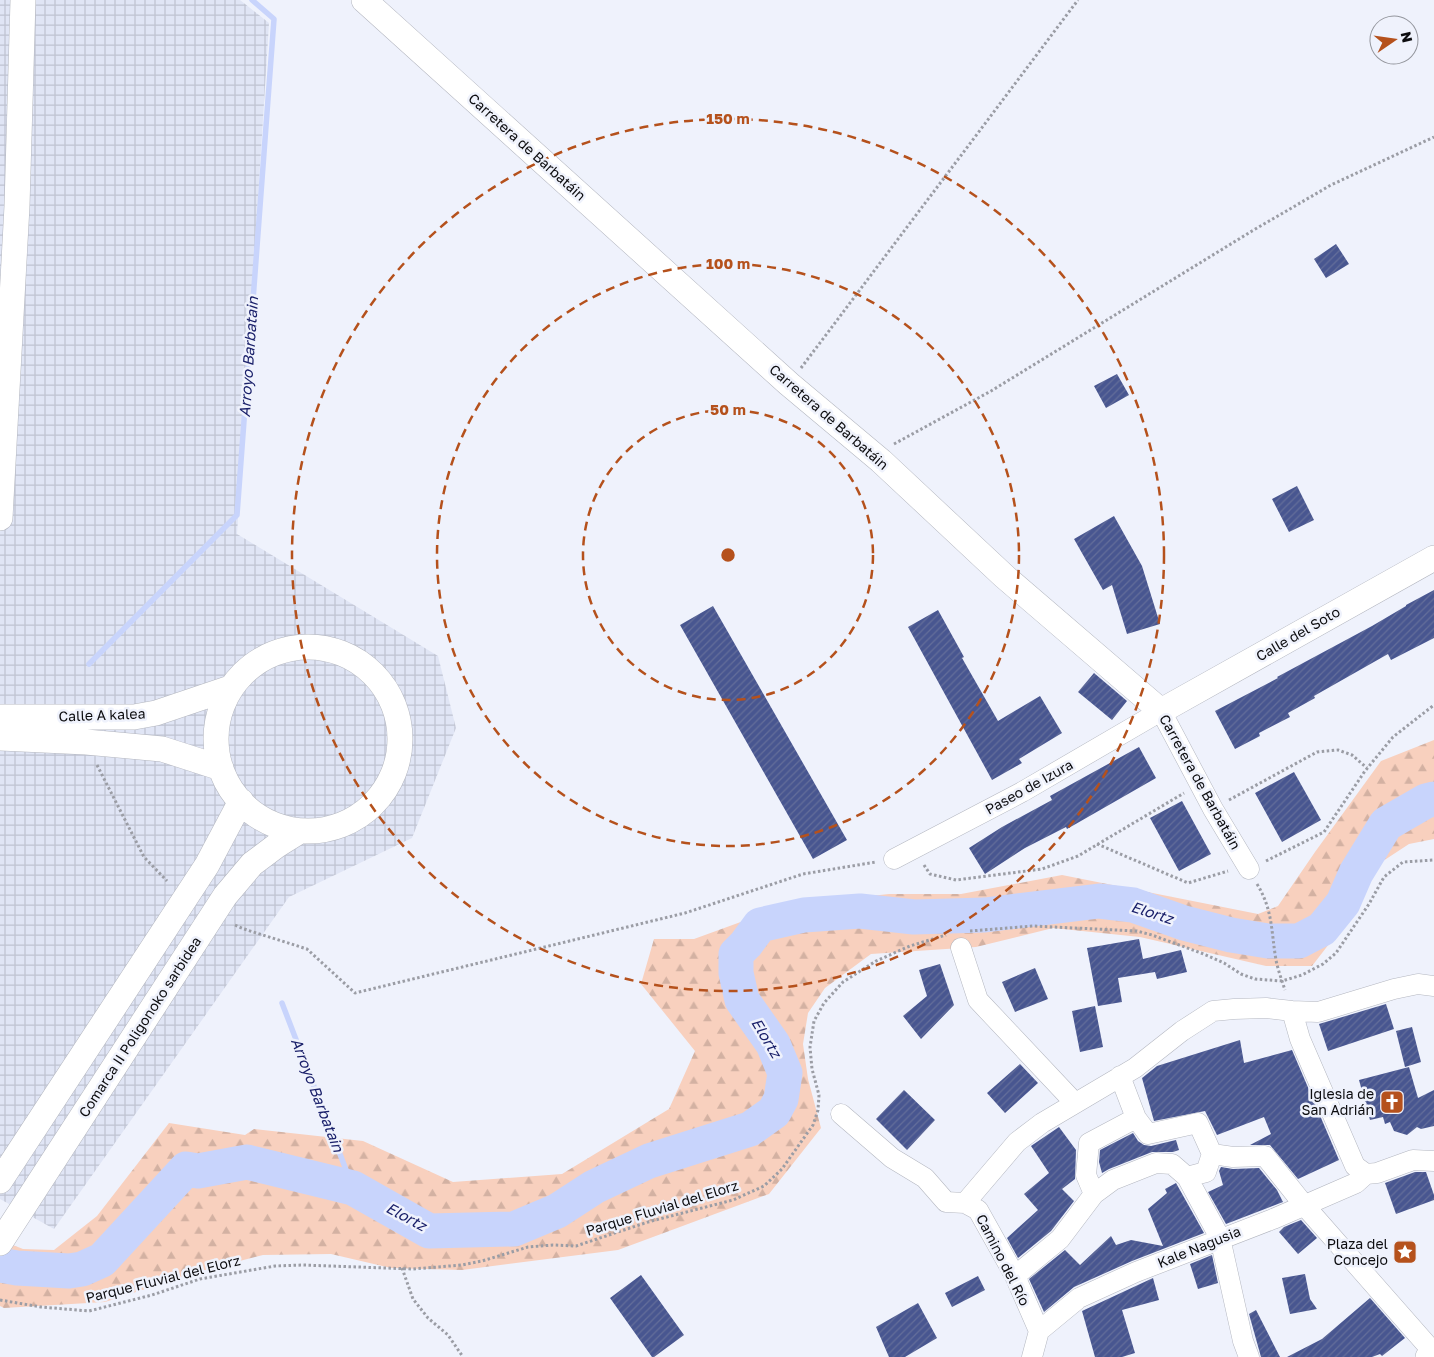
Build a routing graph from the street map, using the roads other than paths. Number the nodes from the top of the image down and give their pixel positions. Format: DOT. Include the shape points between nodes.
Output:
graph roads {
  1 [pos="23,0"];
  2 [pos="364,0"];
  3 [pos="8,206"];
  4 [pos="0,518"];
  5 [pos="1434,558"];
  6 [pos="230,688"];
  7 [pos="1162,711"];
  8 [pos="0,716"];
  9 [pos="0,738"];
  10 [pos="220,768"];
  11 [pos="241,802"];
  12 [pos="300,831"];
  13 [pos="894,859"];
  14 [pos="1249,869"];
  15 [pos="958,938"];
  16 [pos="1434,986"];
  17 [pos="1292,1011"];
  18 [pos="1120,1076"];
  19 [pos="1075,1103"];
  20 [pos="841,1114"];
  21 [pos="1136,1118"];
  22 [pos="1212,1154"];
  23 [pos="1434,1161"];
  24 [pos="1366,1174"];
  25 [pos="1187,1177"];
  26 [pos="0,1181"];
  27 [pos="1094,1194"];
  28 [pos="965,1203"];
  29 [pos="1304,1205"];
  30 [pos="5,1235"];
  31 [pos="1220,1238"];
  32 [pos="1015,1276"];
  33 [pos="1038,1331"];
  34 [pos="1434,1354"];
  35 [pos="1028,1355"];
  36 [pos="1250,1357"];
  37 [pos="1428,1357"];
  1 -- 3 [label="street"];
  2 -- 7 [label="street, Carretera de Barbatáin" via="789,384 881,460 1006,577"];
  3 -- 4 [label="street"];
  5 -- 7 [label="street, Calle del Soto"];
  6 -- 8 [label="street, Calle A kalea" via="156,713 134,717"];
  6 -- 10 [label="street" via="219,713 216,741"];
  6 -- 12 [label="street" via="250,666 276,652 306,646 335,650 362,664 383,685 396,712 400,741 394,771 380,797 358,817 330,828"];
  7 -- 13 [label="street, Paseo de Izura" via="1022,792"];
  7 -- 14 [label="street, Carretera de Barbatáin" via="1213,809"];
  9 -- 10 [label="street, Calle A kalea" via="162,749"];
  10 -- 11 [label="street"];
  11 -- 12 [label="street" via="271,823"];
  11 -- 26 [label="street" via="207,864"];
  12 -- 30 [label="street, Comarca II Poligonoko sarbidea" via="252,864 224,896"];
  15 -- 19 [label="street" via="978,1000"];
  16 -- 17 [label="street" via="1418,984 1318,1012"];
  17 -- 18 [label="street" via="1266,1008 1213,1012"];
  17 -- 24 [label="street" via="1300,1039 1356,1166"];
  18 -- 19 [label="street"];
  18 -- 21 [label="street"];
  19 -- 28 [label="street" via="1017,1142"];
  20 -- 28 [label="street, Camino del Río" via="892,1158 925,1178 946,1202"];
  21 -- 22 [label="street" via="1148,1134 1198,1123"];
  21 -- 27 [label="street" via="1089,1143 1086,1174"];
  22 -- 25 [label="street" via="1206,1172"];
  22 -- 29 [label="street" via="1266,1156"];
  23 -- 24 [label="street" via="1412,1160 1377,1174"];
  24 -- 29 [label="street, Kale Nagusia" via="1356,1183"];
  25 -- 27 [label="street" via="1172,1164 1156,1163 1113,1180"];
  25 -- 31 [label="street"];
  27 -- 32 [label="street" via="1060,1239"];
  28 -- 32 [label="street, Camino del Río" via="978,1210"];
  29 -- 31 [label="street, Kale Nagusia"];
  29 -- 34 [label="street"];
  31 -- 33 [label="street, Kale Nagusia" via="1079,1298"];
  31 -- 36 [label="street" via="1243,1341"];
  32 -- 33 [label="street, Camino del Río"];
  33 -- 35 [label="street"];
  34 -- 37 [label="street"];
}
